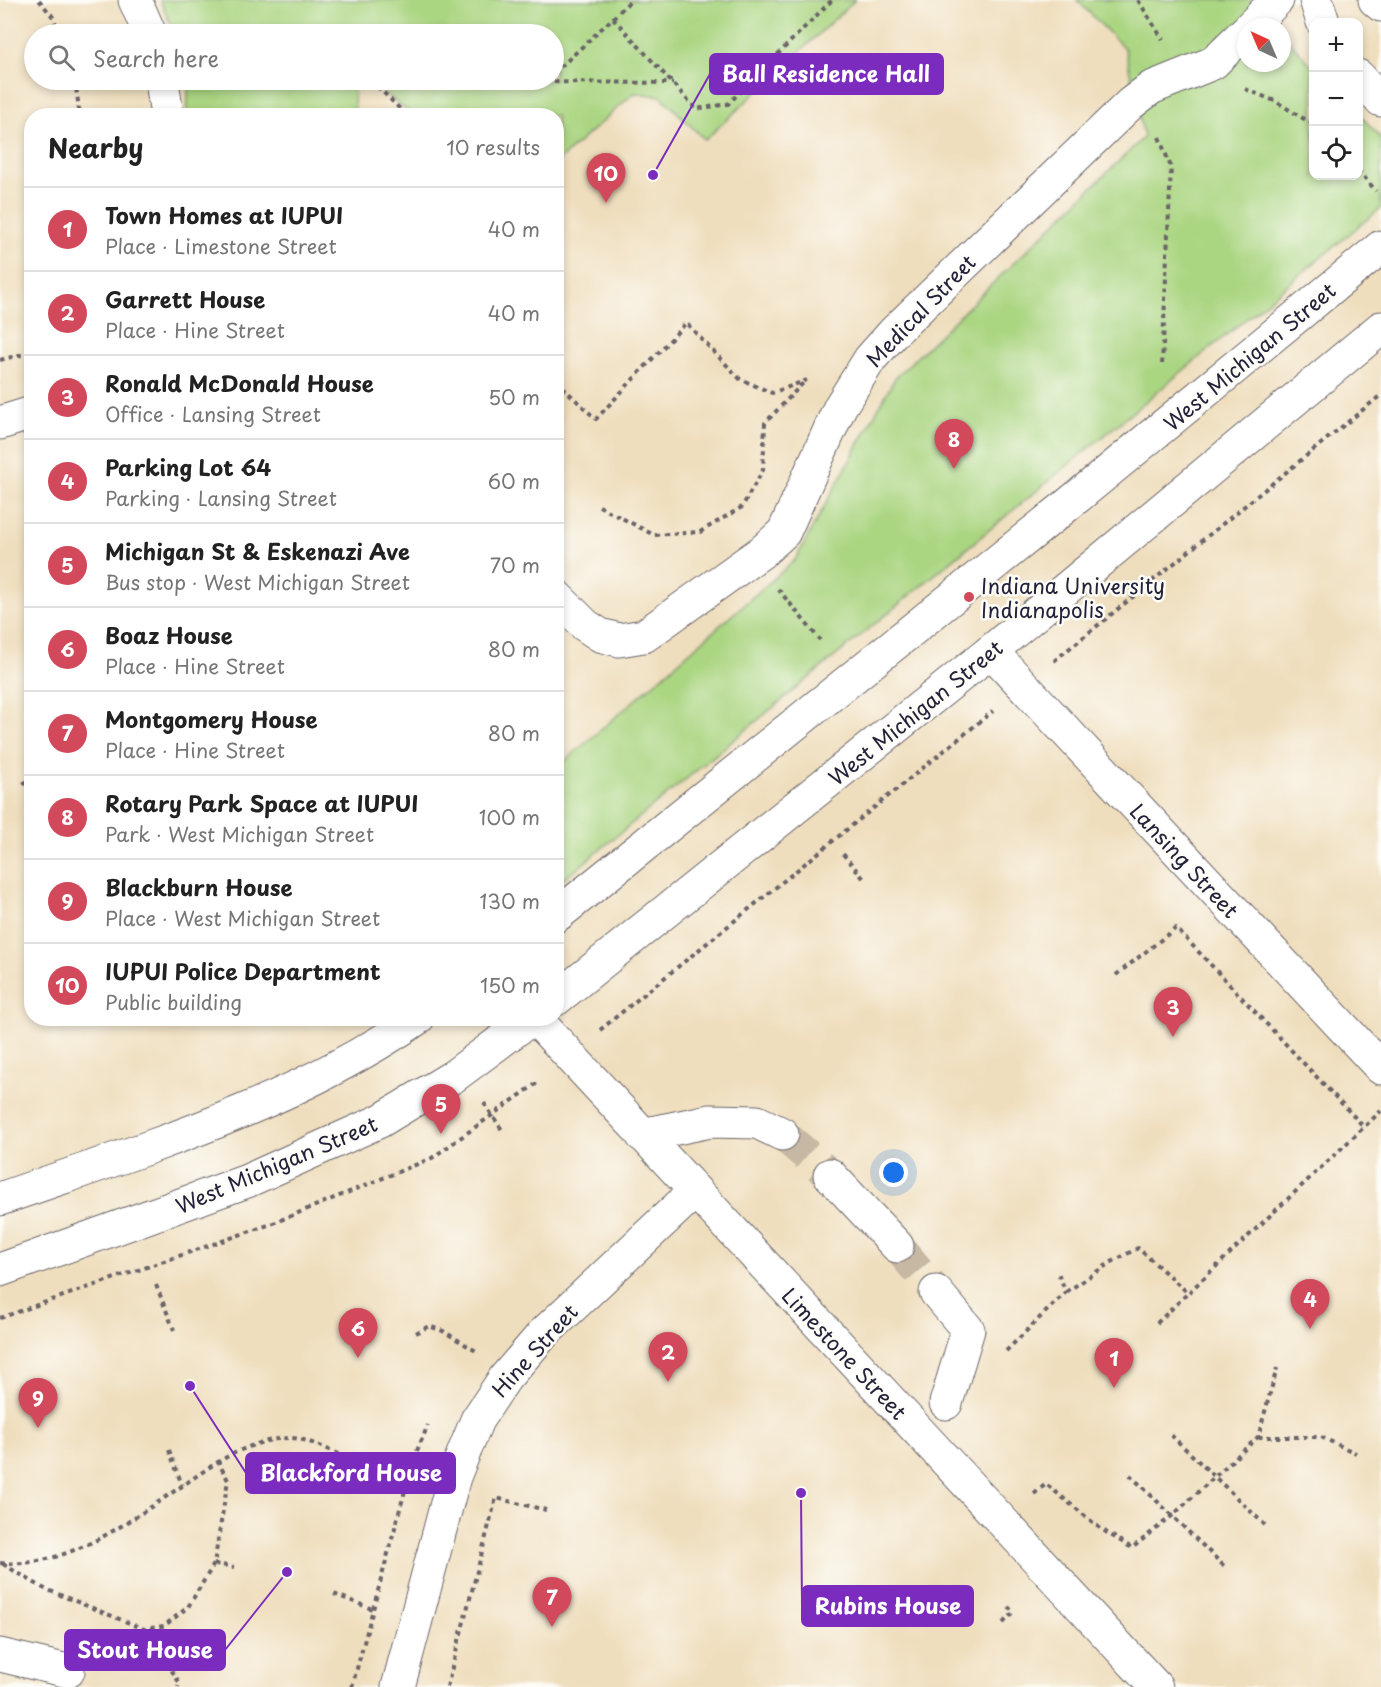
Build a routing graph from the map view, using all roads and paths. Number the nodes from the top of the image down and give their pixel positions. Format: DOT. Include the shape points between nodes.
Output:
graph roads {
  1 [pos="39,0"];
  2 [pos="135,0"];
  3 [pos="631,0"];
  4 [pos="832,0"];
  5 [pos="1138,0"];
  6 [pos="1277,0"];
  7 [pos="1316,0"];
  8 [pos="1376,0"];
  9 [pos="1381,5"];
  10 [pos="613,18"];
  11 [pos="1259,18"];
  12 [pos="1322,18"];
  13 [pos="56,24"];
  14 [pos="146,24"];
  15 [pos="1237,40"];
  16 [pos="1165,43"];
  17 [pos="564,64"];
  18 [pos="1363,80"];
  19 [pos="564,81"];
  20 [pos="673,83"];
  21 [pos="1241,88"];
  22 [pos="76,90"];
  23 [pos="163,90"];
  24 [pos="381,90"];
  25 [pos="1381,100"];
  26 [pos="79,108"];
  27 [pos="166,108"];
  28 [pos="399,108"];
  29 [pos="1309,122"];
  30 [pos="1159,136"];
  31 [pos="1363,175"];
  32 [pos="1376,191"];
  33 [pos="1381,247"];
  34 [pos="1381,328"];
  35 [pos="24,357"];
  36 [pos="0,360"];
  37 [pos="1162,366"];
  38 [pos="813,374"];
  39 [pos="805,382"];
  40 [pos="564,389"];
  41 [pos="1381,395"];
  42 [pos="24,416"];
  43 [pos="0,423"];
  44 [pos="599,506"];
  45 [pos="752,559"];
  46 [pos="564,604"];
  47 [pos="820,640"];
  48 [pos="991,651"];
  49 [pos="1048,666"];
  50 [pos="993,712"];
  51 [pos="843,854"];
  52 [pos="864,879"];
  53 [pos="564,910"];
  54 [pos="1116,975"];
  55 [pos="564,993"];
  56 [pos="406,1026"];
  57 [pos="522,1026"];
  58 [pos="540,1026"];
  59 [pos="599,1031"];
  60 [pos="1381,1068"];
  61 [pos="548,1076"];
  62 [pos="1381,1112"];
  63 [pos="493,1116"];
  64 [pos="1363,1126"];
  65 [pos="502,1130"];
  66 [pos="782,1134"];
  67 [pos="642,1135"];
  68 [pos="830,1175"];
  69 [pos="694,1192"];
  70 [pos="0,1199"];
  71 [pos="897,1246"];
  72 [pos="0,1270"];
  73 [pos="1058,1273"];
  74 [pos="156,1285"];
  75 [pos="936,1292"];
  76 [pos="1066,1292"];
  77 [pos="1188,1293"];
  78 [pos="0,1318"];
  79 [pos="1157,1323"];
  80 [pos="174,1330"];
  81 [pos="1000,1358"];
  82 [pos="1277,1368"];
  83 [pos="946,1402"];
  84 [pos="1171,1436"];
  85 [pos="1258,1437"];
  86 [pos="169,1450"];
  87 [pos="1356,1453"];
  88 [pos="218,1462"];
  89 [pos="1130,1475"];
  90 [pos="1215,1477"];
  91 [pos="182,1485"];
  92 [pos="1034,1494"];
  93 [pos="546,1510"];
  94 [pos="1172,1516"];
  95 [pos="1266,1525"];
  96 [pos="1,1563"];
  97 [pos="214,1564"];
  98 [pos="1224,1566"];
  99 [pos="234,1567"];
  100 [pos="334,1594"];
  101 [pos="1011,1607"];
  102 [pos="373,1609"];
  103 [pos="1003,1623"];
  104 [pos="155,1627"];
  105 [pos="145,1647"];
  106 [pos="0,1655"];
  107 [pos="141,1656"];
  108 [pos="68,1671"];
  109 [pos="178,1687"];
  110 [pos="352,1687"];
  111 [pos="399,1687"];
  112 [pos="447,1687"];
  113 [pos="1156,1687"];
  1 -- 13 [label="path"];
  2 -- 14 [label="main road"];
  3 -- 10 [label="path"];
  4 -- 20 [label="path" via="728,104 696,109"];
  5 -- 16 [label="path"];
  6 -- 11 [label="main road"];
  7 -- 12 [label="main road"];
  8 -- 9 [label="main road"];
  10 -- 17 [label="path"];
  10 -- 20 [label="path"];
  15 -- 45 [label="main road, Medical Street" via="1213,63 1151,88 1130,104 895,331 846,396 784,532"];
  18 -- 25 [label="main road"];
  19 -- 20 [label="path"];
  21 -- 29 [label="path" via="1275,101"];
  22 -- 26 [label="path"];
  23 -- 27 [label="main road"];
  24 -- 28 [label="path"];
  30 -- 37 [label="path" via="1171,166"];
  31 -- 32 [label="path"];
  33 -- 53 [label="main road, West Michigan Street"];
  34 -- 48 [label="main road, West Michigan Street"];
  35 -- 36 [label="path"];
  38 -- 39 [label="path"];
  39 -- 40 [label="path" via="772,393 740,379 686,323 596,419"];
  39 -- 44 [label="path" via="765,423 763,470 742,507 700,532 654,535"];
  41 -- 49 [label="path"];
  42 -- 43 [label="main road"];
  45 -- 46 [label="main road, Medical Street" via="644,636 619,640 600,635"];
  45 -- 47 [label="path"];
  48 -- 55 [label="main road, West Michigan Street"];
  48 -- 60 [label="main road, Lansing Street"];
  50 -- 59 [label="path"];
  51 -- 52 [label="path"];
  54 -- 64 [label="path" via="1176,928"];
  56 -- 70 [label="main road" via="336,1068 228,1118"];
  57 -- 72 [label="main road, West Michigan Street" via="454,1076 380,1122 247,1181"];
  58 -- 67 [label="main road, Limestone Street"];
  61 -- 63 [label="path"];
  62 -- 64 [label="path"];
  63 -- 65 [label="path"];
  63 -- 78 [label="path" via="432,1158 271,1224"];
  64 -- 77 [label="path"];
  66 -- 67 [label="main road" via="757,1122 710,1120"];
  67 -- 69 [label="main road, Limestone Street"];
  68 -- 71 [label="main road"];
  69 -- 111 [label="main road, Hine Street" via="543,1334 505,1378 477,1420 454,1477"];
  69 -- 113 [label="main road, Limestone Street"];
  73 -- 76 [label="path"];
  74 -- 80 [label="path"];
  75 -- 83 [label="main road" via="968,1330"];
  76 -- 77 [label="path" via="1138,1248"];
  76 -- 81 [label="path"];
  77 -- 79 [label="path"];
  82 -- 85 [label="path"];
  84 -- 90 [label="path"];
  85 -- 87 [label="path" via="1321,1437"];
  85 -- 90 [label="path"];
  86 -- 91 [label="path"];
  88 -- 91 [label="path"];
  88 -- 97 [label="path" via="228,1480"];
  88 -- 102 [label="path" via="255,1443 293,1438 409,1474"];
  89 -- 94 [label="path"];
  90 -- 94 [label="path"];
  90 -- 95 [label="path"];
  91 -- 96 [label="path" via="98,1538 63,1555 18,1564"];
  92 -- 94 [label="path" via="1046,1484 1101,1529 1132,1548"];
  93 -- 112 [label="path" via="496,1498"];
  94 -- 98 [label="path"];
  96 -- 104 [label="path" via="43,1588 144,1629"];
  97 -- 99 [label="path"];
  97 -- 104 [label="path" via="188,1608 164,1626"];
  100 -- 102 [label="path"];
  101 -- 103 [label="path" via="1011,1616"];
  102 -- 110 [label="path"];
  104 -- 105 [label="path"];
  105 -- 107 [label="path"];
  105 -- 109 [label="path" via="165,1660 179,1682"];
  106 -- 108 [label="main road"];
}
